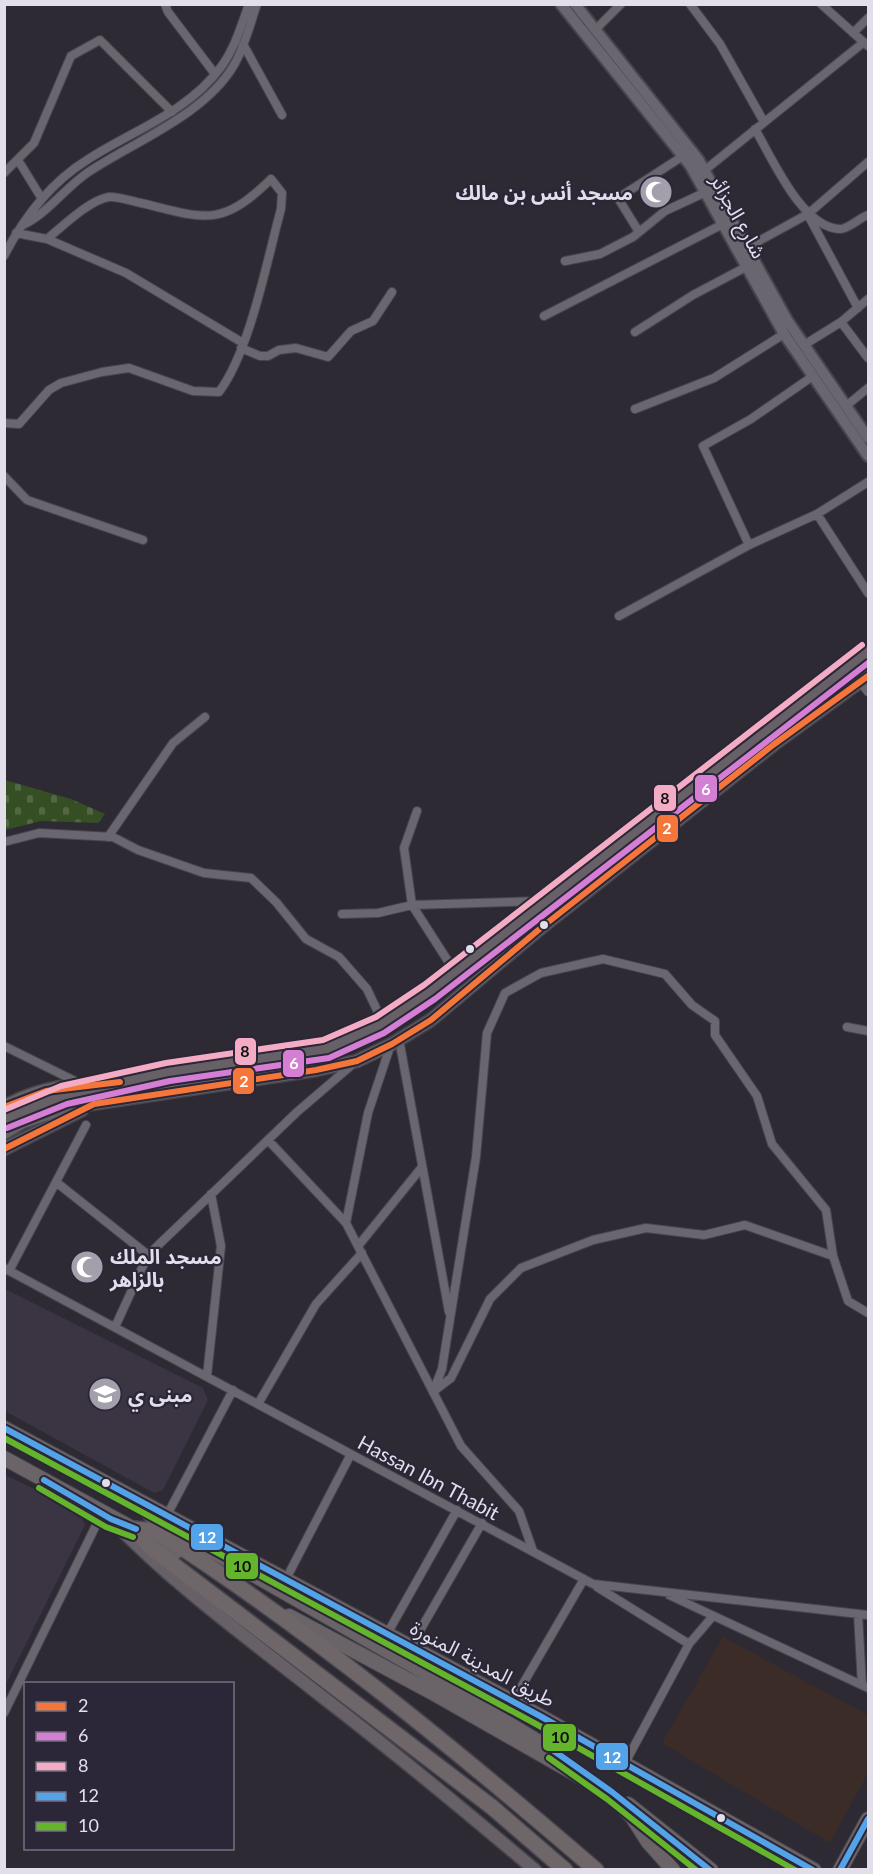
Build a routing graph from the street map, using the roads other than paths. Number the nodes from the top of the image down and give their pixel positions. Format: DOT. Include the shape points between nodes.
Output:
graph roads {
  1 [pos="165,4"];
  2 [pos="249,4"];
  3 [pos="257,4"];
  4 [pos="561,4"];
  5 [pos="575,4"];
  6 [pos="621,4"];
  7 [pos="690,4"];
  8 [pos="821,4"];
  9 [pos="868,18"];
  10 [pos="596,29"];
  11 [pos="853,33"];
  12 [pos="243,44"];
  13 [pos="866,44"];
  14 [pos="215,74"];
  15 [pos="172,112"];
  16 [pos="282,115"];
  17 [pos="764,122"];
  18 [pos="755,129"];
  19 [pos="683,156"];
  20 [pos="18,160"];
  21 [pos="868,162"];
  22 [pos="705,170"];
  23 [pos="4,173"];
  24 [pos="706,192"];
  25 [pos="42,199"];
  26 [pos="808,214"];
  27 [pos="868,215"];
  28 [pos="723,224"];
  29 [pos="21,225"];
  30 [pos="639,232"];
  31 [pos="16,233"];
  32 [pos="47,239"];
  33 [pos="748,247"];
  34 [pos="4,256"];
  35 [pos="565,261"];
  36 [pos="746,267"];
  37 [pos="392,292"];
  38 [pos="868,299"];
  39 [pos="858,308"];
  40 [pos="544,316"];
  41 [pos="841,322"];
  42 [pos="635,332"];
  43 [pos="784,334"];
  44 [pos="242,345"];
  45 [pos="804,345"];
  46 [pos="868,358"];
  47 [pos="813,376"];
  48 [pos="868,388"];
  49 [pos="846,406"];
  50 [pos="635,409"];
  51 [pos="4,423"];
  52 [pos="868,438"];
  53 [pos="868,456"];
  54 [pos="4,476"];
  55 [pos="868,482"];
  56 [pos="817,514"];
  57 [pos="143,540"];
  58 [pos="749,545"];
  59 [pos="868,593"];
  60 [pos="619,616"];
  61 [pos="868,652"];
  62 [pos="866,683"];
  63 [pos="205,717"];
  64 [pos="417,811"];
  65 [pos="108,837"];
  66 [pos="4,842"];
  67 [pos="543,902"];
  68 [pos="412,906"];
  69 [pos="342,914"];
  70 [pos="455,972"];
  71 [pos="383,1023"];
  72 [pos="847,1027"];
  73 [pos="868,1031"];
  74 [pos="395,1042"];
  75 [pos="4,1046"];
  76 [pos="357,1060"];
  77 [pos="122,1082"];
  78 [pos="83,1085"];
  79 [pos="94,1104"];
  80 [pos="4,1107"];
  81 [pos="4,1120"];
  82 [pos="86,1125"];
  83 [pos="4,1133"];
  84 [pos="268,1140"];
  85 [pos="4,1149"];
  86 [pos="422,1167"];
  87 [pos="56,1182"];
  88 [pos="211,1194"];
  89 [pos="346,1223"];
  90 [pos="360,1250"];
  91 [pos="147,1255"];
  92 [pos="833,1256"];
  93 [pos="7,1269"];
  94 [pos="868,1312"];
  95 [pos="450,1318"];
  96 [pos="115,1327"];
  97 [pos="207,1376"];
  98 [pos="233,1390"];
  99 [pos="433,1392"];
  100 [pos="258,1404"];
  101 [pos="4,1428"];
  102 [pos="351,1454"];
  103 [pos="4,1458"];
  104 [pos="130,1495"];
  105 [pos="457,1510"];
  106 [pos="167,1515"];
  107 [pos="107,1516"];
  108 [pos="482,1524"];
  109 [pos="136,1529"];
  110 [pos="533,1551"];
  111 [pos="286,1579"];
  112 [pos="584,1579"];
  113 [pos="593,1584"];
  114 [pos="662,1592"];
  115 [pos="858,1614"];
  116 [pos="868,1615"];
  117 [pos="713,1616"];
  118 [pos="387,1634"];
  119 [pos="689,1644"];
  120 [pos="411,1646"];
  121 [pos="865,1687"];
  122 [pos="513,1701"];
  123 [pos="4,1713"];
  124 [pos="625,1763"];
  125 [pos="868,1819"];
  126 [pos="535,1869"];
  127 [pos="565,1869"];
  128 [pos="596,1869"];
  129 [pos="673,1869"];
  130 [pos="711,1869"];
  131 [pos="814,1869"];
  132 [pos="840,1869"];
  1 -- 14 [label="street"];
  2 -- 14 [label="street" via="234,44"];
  3 -- 12 [label="street"];
  4 -- 19 [label="street, شارع الجزائر"];
  5 -- 10 [label="street, شارع الجزائر"];
  6 -- 10 [label="street"];
  7 -- 17 [label="street" via="720,44"];
  8 -- 11 [label="street"];
  9 -- 11 [label="street"];
  10 -- 22 [label="street, شارع الجزائر"];
  11 -- 13 [label="street"];
  12 -- 16 [label="street"];
  12 -- 29 [label="street" via="228,74 195,105 160,131 87,173 44,212"];
  13 -- 17 [label="street"];
  14 -- 15 [label="street"];
  15 -- 20 [label="street" via="100,40 71,56 34,143"];
  15 -- 25 [label="street" via="86,160"];
  17 -- 18 [label="street"];
  18 -- 22 [label="street"];
  18 -- 26 [label="street"];
  19 -- 24 [label="street, شارع الجزائر"];
  19 -- 30 [label="street" via="618,198"];
  20 -- 23 [label="street"];
  20 -- 25 [label="street"];
  21 -- 26 [label="street"];
  22 -- 33 [label="street, شارع الجزائر"];
  24 -- 28 [label="street, شارع الجزائر"];
  24 -- 30 [label="street" via="665,211"];
  25 -- 29 [label="street"];
  26 -- 27 [label="street" via="827,227 843,230"];
  26 -- 33 [label="street"];
  26 -- 39 [label="street"];
  28 -- 36 [label="street, شارع الجزائر"];
  28 -- 40 [label="street"];
  29 -- 31 [label="street"];
  30 -- 35 [label="street" via="600,254"];
  31 -- 32 [label="street"];
  31 -- 34 [label="street"];
  32 -- 44 [label="street" via="126,273"];
  32 -- 44 [label="street" via="78,213 108,197 200,217 229,213 271,179 282,193 281,209"];
  33 -- 45 [label="street, شارع الجزائر"];
  36 -- 42 [label="street"];
  36 -- 43 [label="street, شارع الجزائر"];
  37 -- 44 [label="street" via="373,321 351,331 328,357 296,348 260,356"];
  38 -- 39 [label="street"];
  39 -- 41 [label="street"];
  41 -- 45 [label="street"];
  41 -- 46 [label="street"];
  43 -- 47 [label="street, شارع الجزائر"];
  43 -- 50 [label="street" via="714,378"];
  44 -- 51 [label="street" via="230,377 219,392 193,391 129,368 61,383 49,390 19,424"];
  45 -- 49 [label="street, شارع الجزائر"];
  47 -- 53 [label="street, شارع الجزائر"];
  47 -- 58 [label="street" via="703,446"];
  48 -- 49 [label="street"];
  49 -- 52 [label="street, شارع الجزائر"];
  54 -- 57 [label="street" via="27,500"];
  55 -- 56 [label="street"];
  56 -- 58 [label="street"];
  56 -- 59 [label="street"];
  58 -- 60 [label="street"];
  61 -- 67 [label="main road"];
  62 -- 74 [label="main road" via="764,752 430,1020"];
  63 -- 65 [label="street" via="173,743"];
  64 -- 68 [label="street" via="404,848"];
  65 -- 66 [label="street" via="39,833"];
  65 -- 71 [label="street" via="204,873 251,878 306,939 339,957 367,989"];
  67 -- 68 [label="street"];
  67 -- 70 [label="main road"];
  68 -- 69 [label="street" via="378,913"];
  68 -- 70 [label="street"];
  70 -- 71 [label="main road"];
  71 -- 77 [label="main road" via="326,1049"];
  72 -- 73 [label="street"];
  74 -- 76 [label="main road"];
  74 -- 86 [label="street"];
  74 -- 89 [label="street" via="368,1113"];
  75 -- 78 [label="street"];
  76 -- 79 [label="main road" via="316,1070"];
  76 -- 84 [label="street"];
  77 -- 78 [label="main road"];
  77 -- 81 [label="main road" via="64,1095"];
  78 -- 80 [label="main road" via="23,1096"];
  79 -- 83 [label="main road" via="65,1108"];
  79 -- 85 [label="main road"];
  82 -- 87 [label="street"];
  84 -- 88 [label="street"];
  84 -- 89 [label="street"];
  86 -- 90 [label="street"];
  86 -- 95 [label="street"];
  87 -- 91 [label="street"];
  87 -- 93 [label="street"];
  88 -- 91 [label="street"];
  88 -- 97 [label="street" via="221,1246"];
  89 -- 90 [label="street"];
  90 -- 99 [label="street"];
  90 -- 100 [label="street" via="316,1304"];
  91 -- 96 [label="street"];
  92 -- 94 [label="street" via="848,1301"];
  92 -- 95 [label="street" via="826,1210 772,1144 757,1096 715,1035 715,1021 692,1005 665,974 603,960 541,973 505,993 488,1033 476,1157"];
  92 -- 99 [label="street" via="745,1225 704,1235 646,1228 593,1240 521,1268 490,1299 451,1378"];
  93 -- 96 [label="street, Hassan Ibn Thabit"];
  95 -- 99 [label="street" via="442,1369"];
  96 -- 97 [label="street, Hassan Ibn Thabit"];
  97 -- 98 [label="street, Hassan Ibn Thabit"];
  98 -- 100 [label="street, Hassan Ibn Thabit"];
  98 -- 106 [label="street"];
  99 -- 110 [label="street" via="461,1446 519,1511"];
  100 -- 102 [label="street, Hassan Ibn Thabit"];
  101 -- 104 [label="highway, طريق المدينة المنورة"];
  102 -- 105 [label="street, Hassan Ibn Thabit"];
  102 -- 111 [label="street"];
  103 -- 107 [label="highway"];
  104 -- 106 [label="highway, طريق المدينة المنورة"];
  104 -- 130 [label="highway, طريق المدينة المنورة" via="152,1517 566,1758"];
  105 -- 108 [label="street, Hassan Ibn Thabit"];
  105 -- 118 [label="street"];
  106 -- 111 [label="highway, طريق المدينة المنورة"];
  107 -- 109 [label="highway"];
  107 -- 123 [label="street"];
  107 -- 126 [label="main road" via="144,1553 221,1617"];
  108 -- 110 [label="street, Hassan Ibn Thabit"];
  108 -- 120 [label="street"];
  109 -- 127 [label="highway" via="149,1546 483,1800"];
  109 -- 128 [label="highway" via="156,1531 281,1615 499,1786"];
  109 -- 129 [label="highway" via="607,1792"];
  110 -- 112 [label="street, Hassan Ibn Thabit"];
  111 -- 118 [label="highway, طريق المدينة المنورة"];
  112 -- 113 [label="street, Hassan Ibn Thabit"];
  112 -- 122 [label="street"];
  113 -- 114 [label="street, Hassan Ibn Thabit"];
  113 -- 119 [label="street"];
  114 -- 115 [label="street, Hassan Ibn Thabit"];
  114 -- 117 [label="street"];
  115 -- 116 [label="street, Hassan Ibn Thabit"];
  115 -- 121 [label="street"];
  117 -- 119 [label="street"];
  117 -- 121 [label="street"];
  118 -- 120 [label="highway, طريق المدينة المنورة"];
  119 -- 124 [label="street"];
  120 -- 122 [label="highway, طريق المدينة المنورة"];
  122 -- 124 [label="highway, طريق المدينة المنورة"];
  124 -- 131 [label="highway, طريق المدينة المنورة"];
  125 -- 132 [label="highway"];
}
